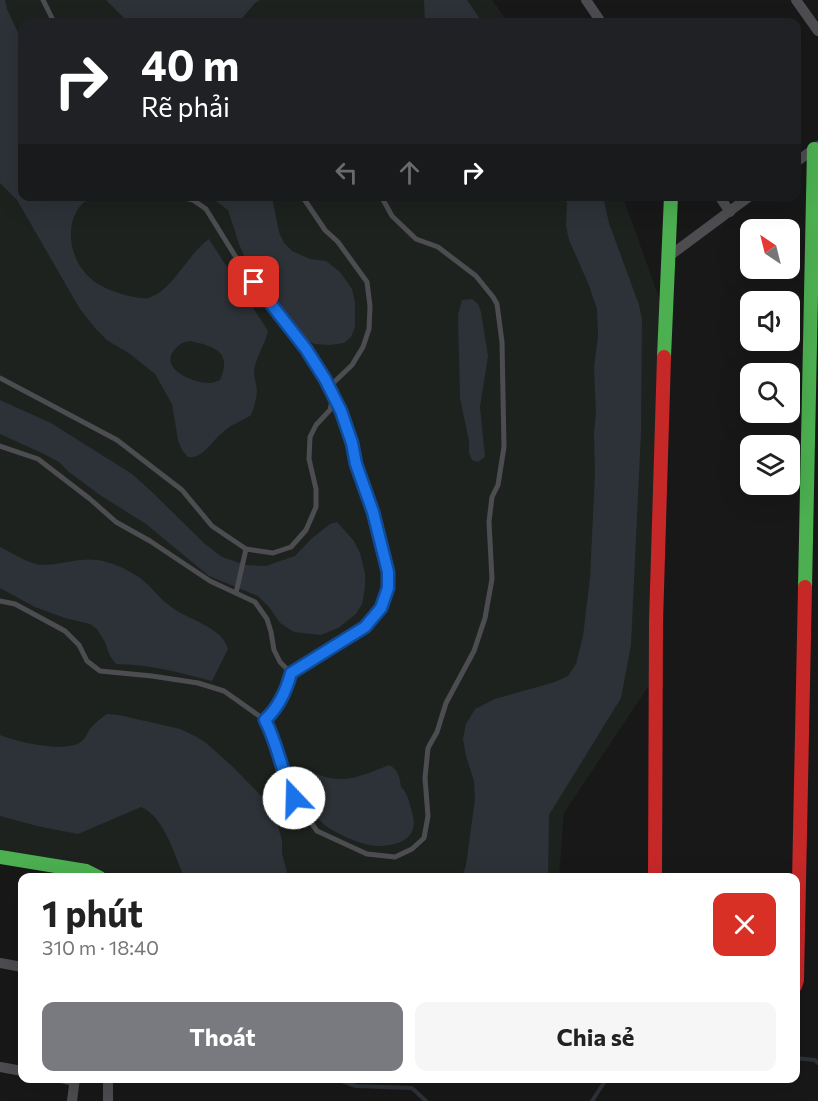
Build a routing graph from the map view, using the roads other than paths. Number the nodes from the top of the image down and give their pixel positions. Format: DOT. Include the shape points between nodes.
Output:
graph roads {
  1 [pos="43,0"];
  2 [pos="586,0"];
  3 [pos="796,0"];
  4 [pos="52,18"];
  5 [pos="598,18"];
  6 [pos="818,31"];
  7 [pos="816,148"];
  8 [pos="801,158"];
  9 [pos="194,201"];
  10 [pos="305,201"];
  11 [pos="384,201"];
  12 [pos="671,201"];
  13 [pos="722,201"];
  14 [pos="744,201"];
  15 [pos="730,212"];
  16 [pos="668,257"];
  17 [pos="0,378"];
  18 [pos="329,387"];
  19 [pos="333,395"];
  20 [pos="0,446"];
  21 [pos="813,459"];
  22 [pos="245,551"];
  23 [pos="237,592"];
  24 [pos="0,601"];
  25 [pos="291,673"];
  26 [pos="265,720"];
  27 [pos="0,857"];
  28 [pos="90,873"];
  29 [pos="656,873"];
  30 [pos="800,882"];
  31 [pos="0,963"];
  32 [pos="18,967"];
  33 [pos="0,1067"];
  34 [pos="18,1070"];
  35 [pos="75,1083"];
  36 [pos="108,1083"];
  37 [pos="72,1101"];
  38 [pos="108,1101"];
  1 -- 4 [label="lane"];
  2 -- 5 [label="street"];
  3 -- 6 [label="street"];
  7 -- 8 [label="street"];
  7 -- 21 [label="street"];
  9 -- 18 [label="lane" via="206,209 242,267 306,349"];
  10 -- 18 [label="lane" via="367,282 369,329 363,347 352,365"];
  11 -- 26 [label="lane" via="392,216 416,239 438,248 476,276 497,304 502,342 504,447 489,522 492,579 474,651 446,703 428,748 428,816 424,838 412,849 395,856 367,855 316,831 294,798"];
  12 -- 16 [label="street"];
  13 -- 15 [label="street"];
  14 -- 15 [label="street"];
  15 -- 16 [label="street"];
  16 -- 29 [label="street" via="657,569"];
  17 -- 22 [label="lane" via="117,440 182,490 212,526"];
  18 -- 19 [label="lane"];
  19 -- 22 [label="lane" via="330,410 310,437 316,507 306,530 291,547 273,553"];
  19 -- 25 [label="lane" via="373,512 388,572 388,588 381,608 365,627"];
  20 -- 23 [label="lane" via="38,459 116,522 210,581"];
  21 -- 30 [label="street"];
  22 -- 23 [label="lane"];
  23 -- 25 [label="lane" via="255,602 267,619 274,650"];
  24 -- 26 [label="lane" via="15,604 65,631 79,645 87,661 100,670 187,681 224,691"];
  25 -- 26 [label="lane" via="279,704"];
  27 -- 28 [label="street"];
  31 -- 32 [label="street"];
  33 -- 34 [label="street"];
  35 -- 37 [label="street"];
  36 -- 38 [label="street"];
}
